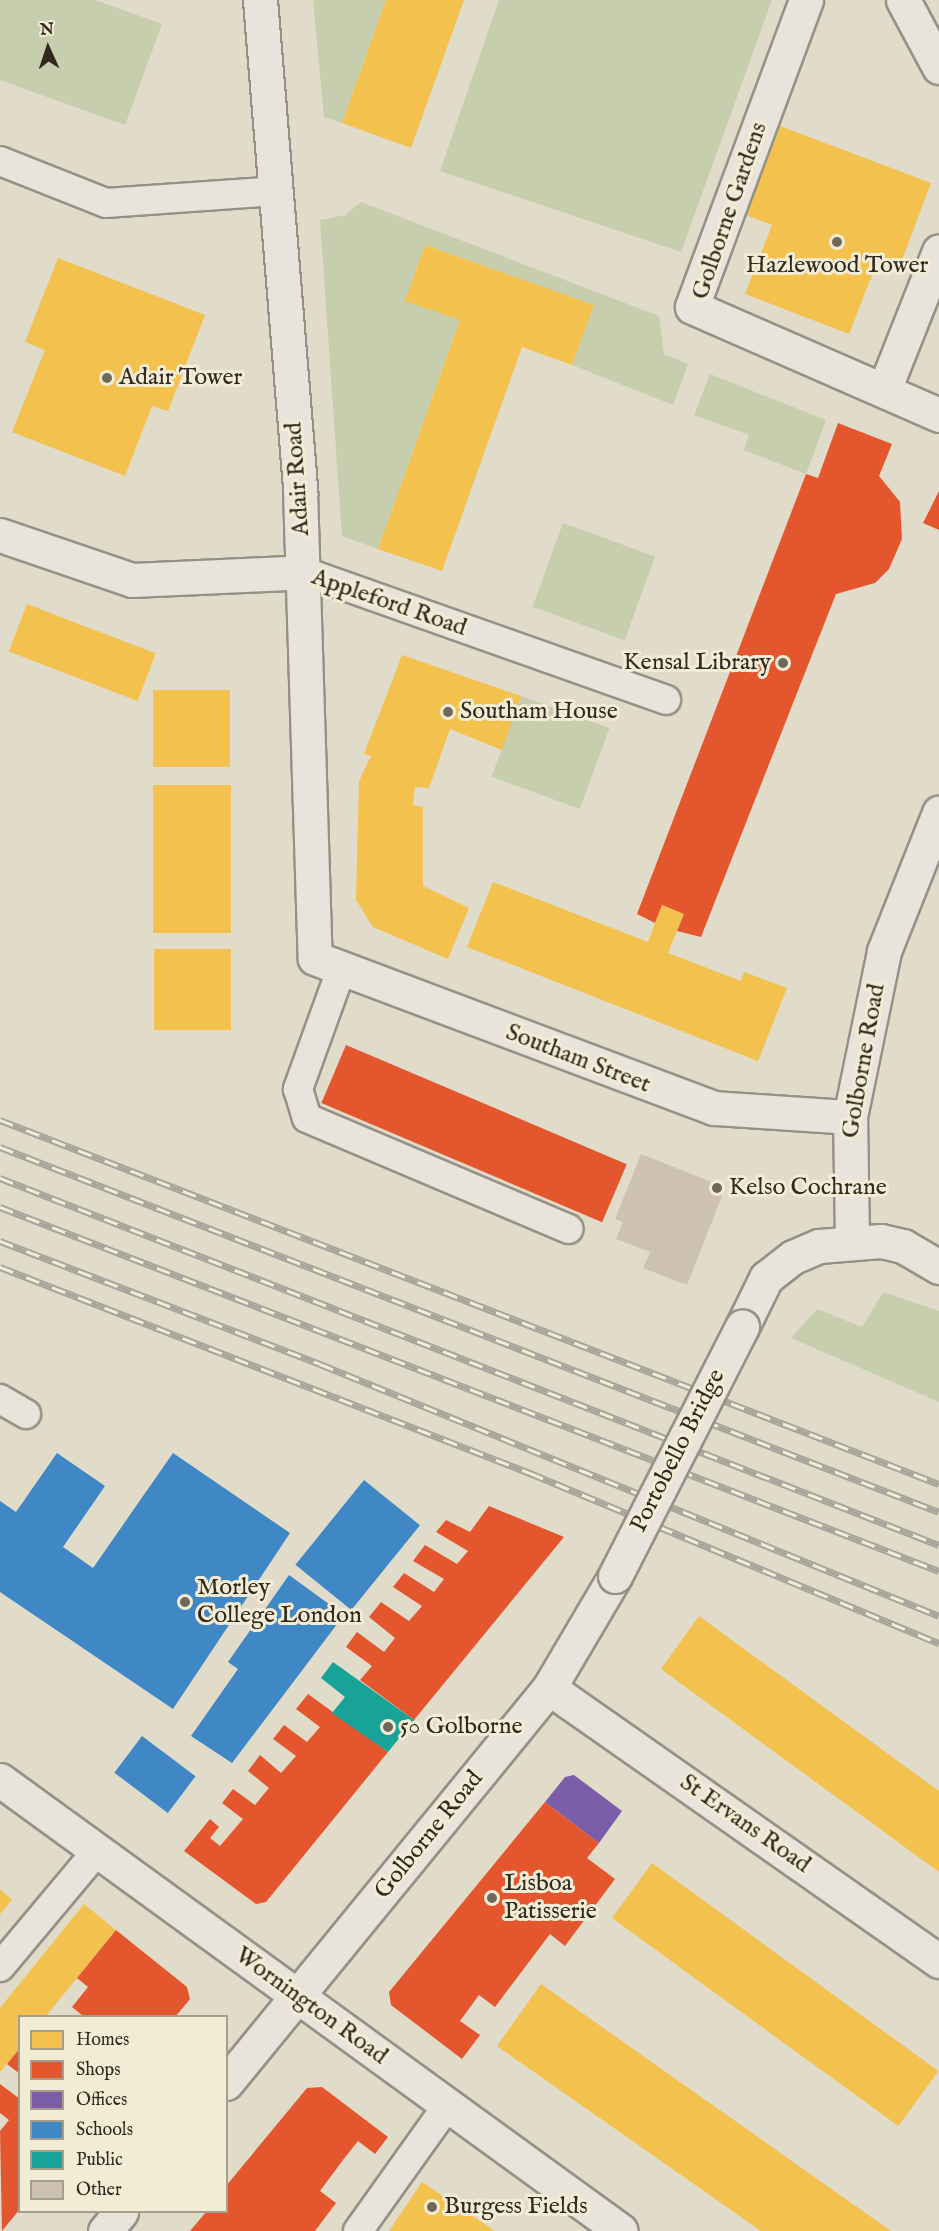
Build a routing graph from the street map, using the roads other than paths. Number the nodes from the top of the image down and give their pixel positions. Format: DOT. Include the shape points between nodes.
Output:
graph roads {
  1 [pos="260,0"];
  2 [pos="806,0"];
  3 [pos="903,0"];
  4 [pos="939,67"];
  5 [pos="0,162"];
  6 [pos="276,190"];
  7 [pos="939,251"];
  8 [pos="884,390"];
  9 [pos="939,415"];
  10 [pos="0,536"];
  11 [pos="304,572"];
  12 [pos="666,700"];
  13 [pos="939,813"];
  14 [pos="328,964"];
  15 [pos="850,1117"];
  16 [pos="568,1229"];
  17 [pos="852,1240"];
  18 [pos="939,1267"];
  19 [pos="0,1399"];
  20 [pos="26,1414"];
  21 [pos="615,1576"];
  22 [pos="549,1688"];
  23 [pos="0,1780"];
  24 [pos="97,1851"];
  25 [pos="939,1961"];
  26 [pos="0,1967"];
  27 [pos="297,1996"];
  28 [pos="228,2081"];
  29 [pos="448,2105"];
  30 [pos="119,2213"];
  31 [pos="105,2231"];
  32 [pos="358,2231"];
  33 [pos="621,2231"];
  1 -- 6 [label="street, Adair Road"];
  2 -- 8 [label="street, Golborne Gardens" via="692,307"];
  3 -- 4 [label="street"];
  5 -- 6 [label="lane" via="106,203"];
  6 -- 11 [label="street, Adair Road"];
  7 -- 8 [label="street"];
  8 -- 9 [label="street, Golborne Gardens"];
  10 -- 11 [label="street, Appleford Road" via="132,580"];
  11 -- 12 [label="lane, Appleford Road"];
  11 -- 14 [label="street, Adair Road"];
  13 -- 15 [label="street, Golborne Road" via="884,951"];
  14 -- 15 [label="street, Southam Street" via="714,1108"];
  14 -- 16 [label="lane" via="298,1089 307,1118"];
  15 -- 17 [label="street, Golborne Road"];
  17 -- 18 [label="street" via="903,1246"];
  17 -- 21 [label="street, Portobello Bridge, bridge" via="793,1257 766,1278"];
  19 -- 20 [label="lane"];
  21 -- 22 [label="street, Golborne Road"];
  22 -- 25 [label="street, St Ervans Road"];
  22 -- 27 [label="street, Golborne Road"];
  23 -- 24 [label="street, Wornington Road"];
  24 -- 26 [label="lane"];
  24 -- 27 [label="street, Wornington Road"];
  27 -- 28 [label="street, Golborne Road"];
  27 -- 29 [label="street, Wornington Road"];
  29 -- 32 [label="lane"];
  29 -- 33 [label="street, Wornington Road"];
  30 -- 31 [label="street"];
}
